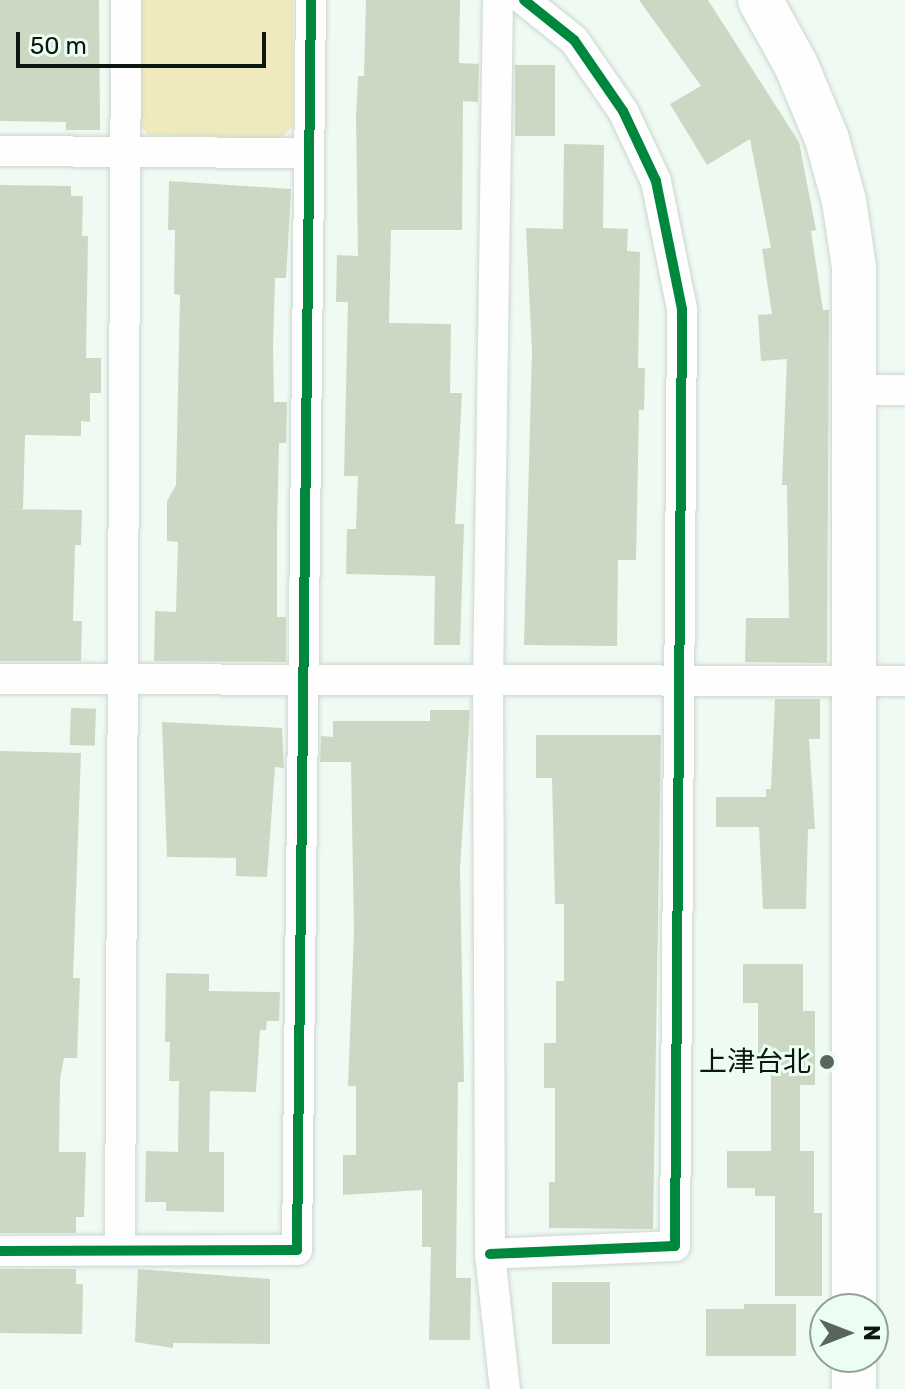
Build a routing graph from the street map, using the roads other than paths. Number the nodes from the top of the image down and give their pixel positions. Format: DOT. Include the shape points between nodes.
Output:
graph roads {
  1 [pos="126,0"];
  2 [pos="311,0"];
  3 [pos="498,0"];
  4 [pos="524,0"];
  5 [pos="760,0"];
  6 [pos="0,151"];
  7 [pos="125,152"];
  8 [pos="309,153"];
  9 [pos="857,390"];
  10 [pos="905,390"];
  11 [pos="0,679"];
  12 [pos="123,679"];
  13 [pos="303,680"];
  14 [pos="855,680"];
  15 [pos="678,681"];
  16 [pos="905,681"];
  17 [pos="488,682"];
  18 [pos="120,1249"];
  19 [pos="0,1251"];
  20 [pos="490,1254"];
  21 [pos="854,1293"];
  22 [pos="505,1389"];
  1 -- 7 [label="street"];
  2 -- 8 [label="street"];
  3 -- 17 [label="street"];
  4 -- 15 [label="street" via="574,40 623,111 656,181 682,309"];
  5 -- 9 [label="street" via="796,65 827,139 844,201 854,267"];
  6 -- 7 [label="street"];
  7 -- 8 [label="street"];
  7 -- 12 [label="street"];
  8 -- 13 [label="street"];
  9 -- 10 [label="street"];
  9 -- 14 [label="street"];
  11 -- 12 [label="street"];
  12 -- 13 [label="street"];
  12 -- 18 [label="street"];
  13 -- 17 [label="street"];
  13 -- 18 [label="street" via="297,1250"];
  14 -- 15 [label="street"];
  14 -- 16 [label="street"];
  14 -- 21 [label="street"];
  15 -- 17 [label="street"];
  15 -- 20 [label="street" via="675,1246"];
  17 -- 20 [label="street"];
  18 -- 19 [label="street"];
  20 -- 22 [label="street"];
}
